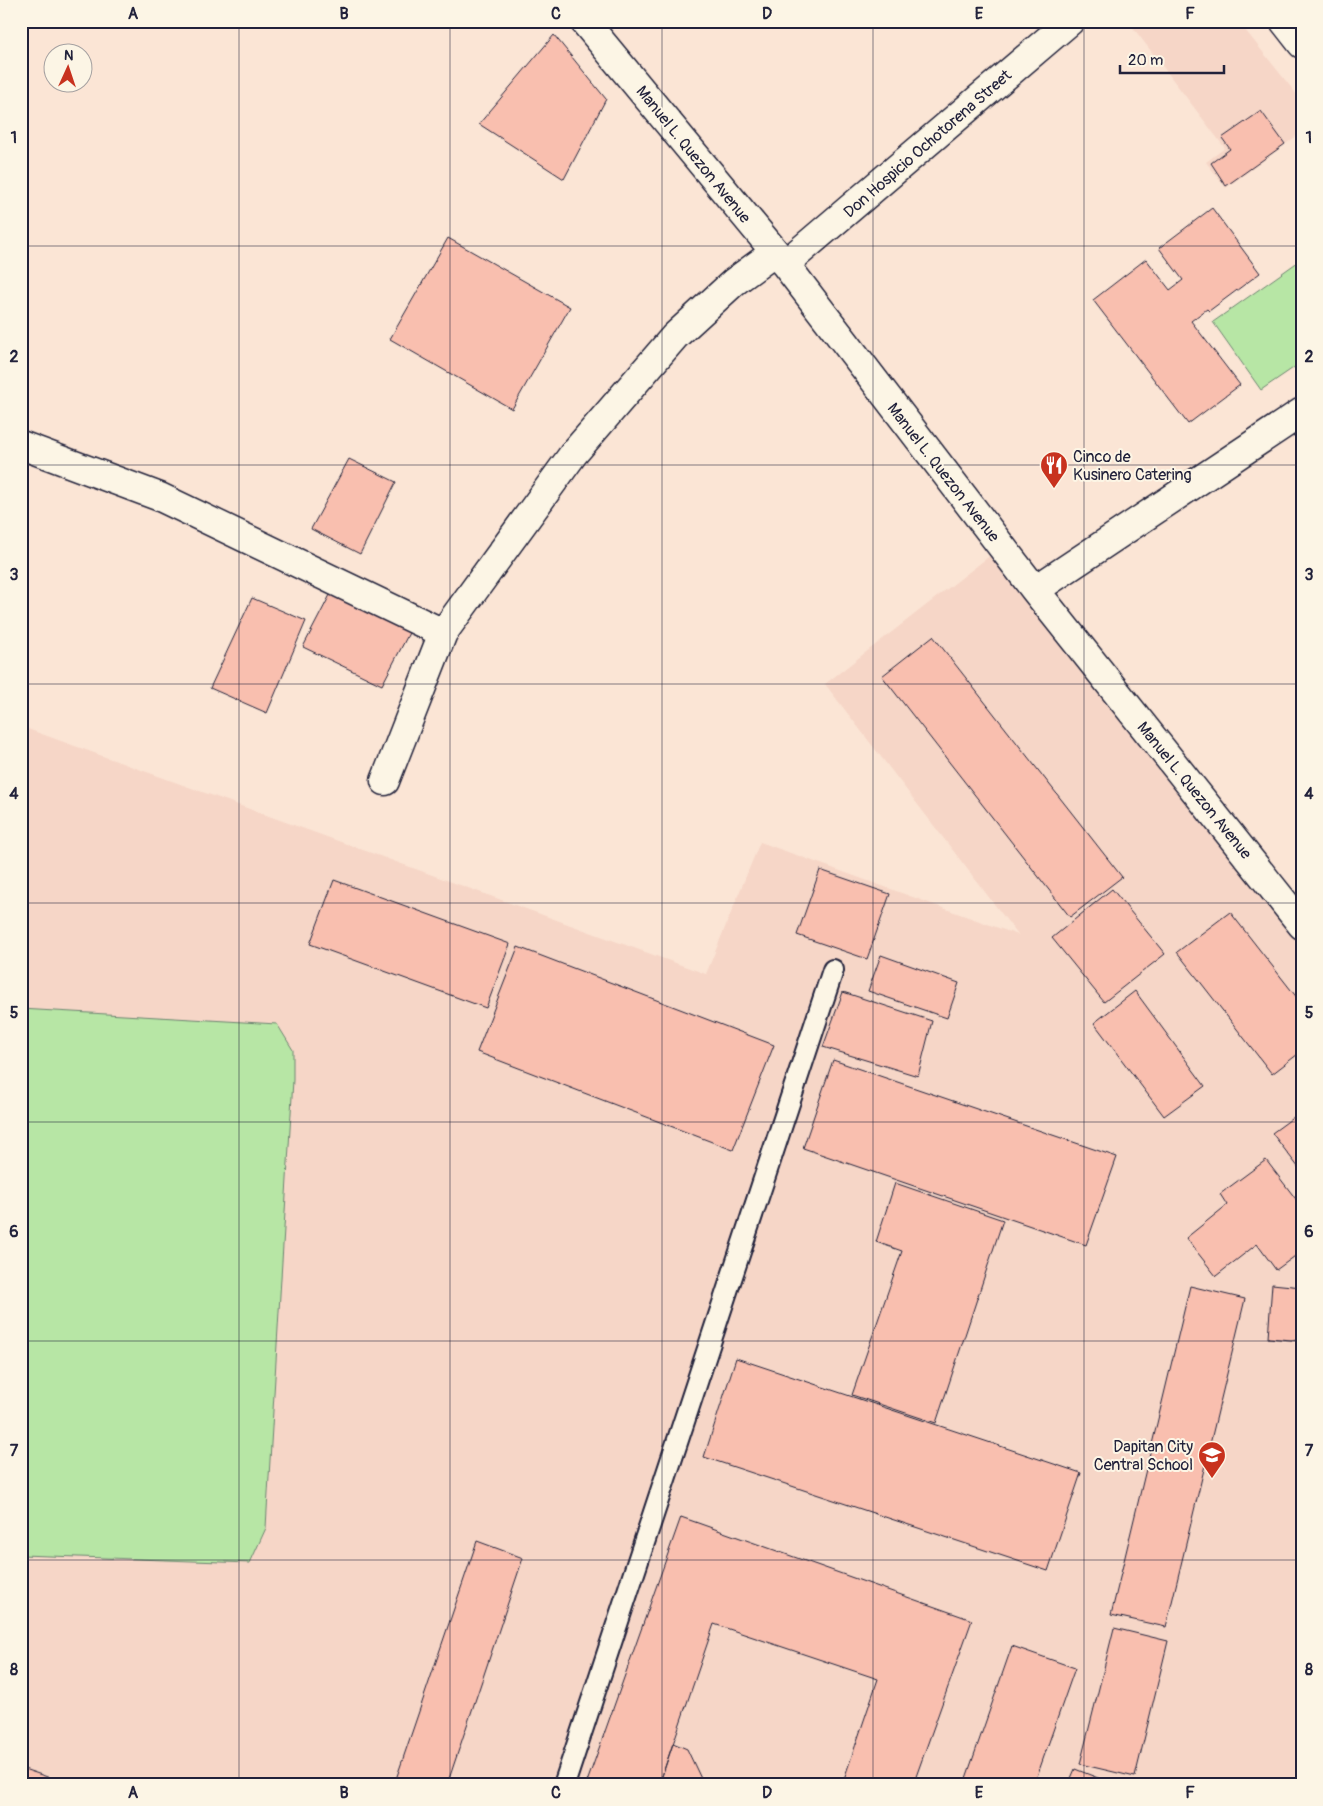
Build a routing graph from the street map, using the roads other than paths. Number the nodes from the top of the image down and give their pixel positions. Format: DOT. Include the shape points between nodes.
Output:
graph roads {
  1 [pos="584,21"];
  2 [pos="1070,21"];
  3 [pos="1284,21"];
  4 [pos="1302,44"];
  5 [pos="780,258"];
  6 [pos="1302,412"];
  7 [pos="21,446"];
  8 [pos="1035,590"];
  9 [pos="444,633"];
  10 [pos="385,781"];
  11 [pos="1302,925"];
  12 [pos="833,970"];
  13 [pos="564,1785"];
  1 -- 5 [label="street, Manuel L. Quezon Avenue"];
  2 -- 5 [label="street, Don Hospicio Ochotorena Street"];
  3 -- 4 [label="street"];
  5 -- 8 [label="street, Manuel L. Quezon Avenue"];
  5 -- 9 [label="street, Don Hospicio Ochotorena Street" via="734,282 675,336 574,453"];
  6 -- 8 [label="street"];
  7 -- 9 [label="street" via="160,497"];
  8 -- 11 [label="street, Manuel L. Quezon Avenue"];
  9 -- 10 [label="street, Don Hospicio Ochotorena Street"];
  12 -- 13 [label="lane"];
}
